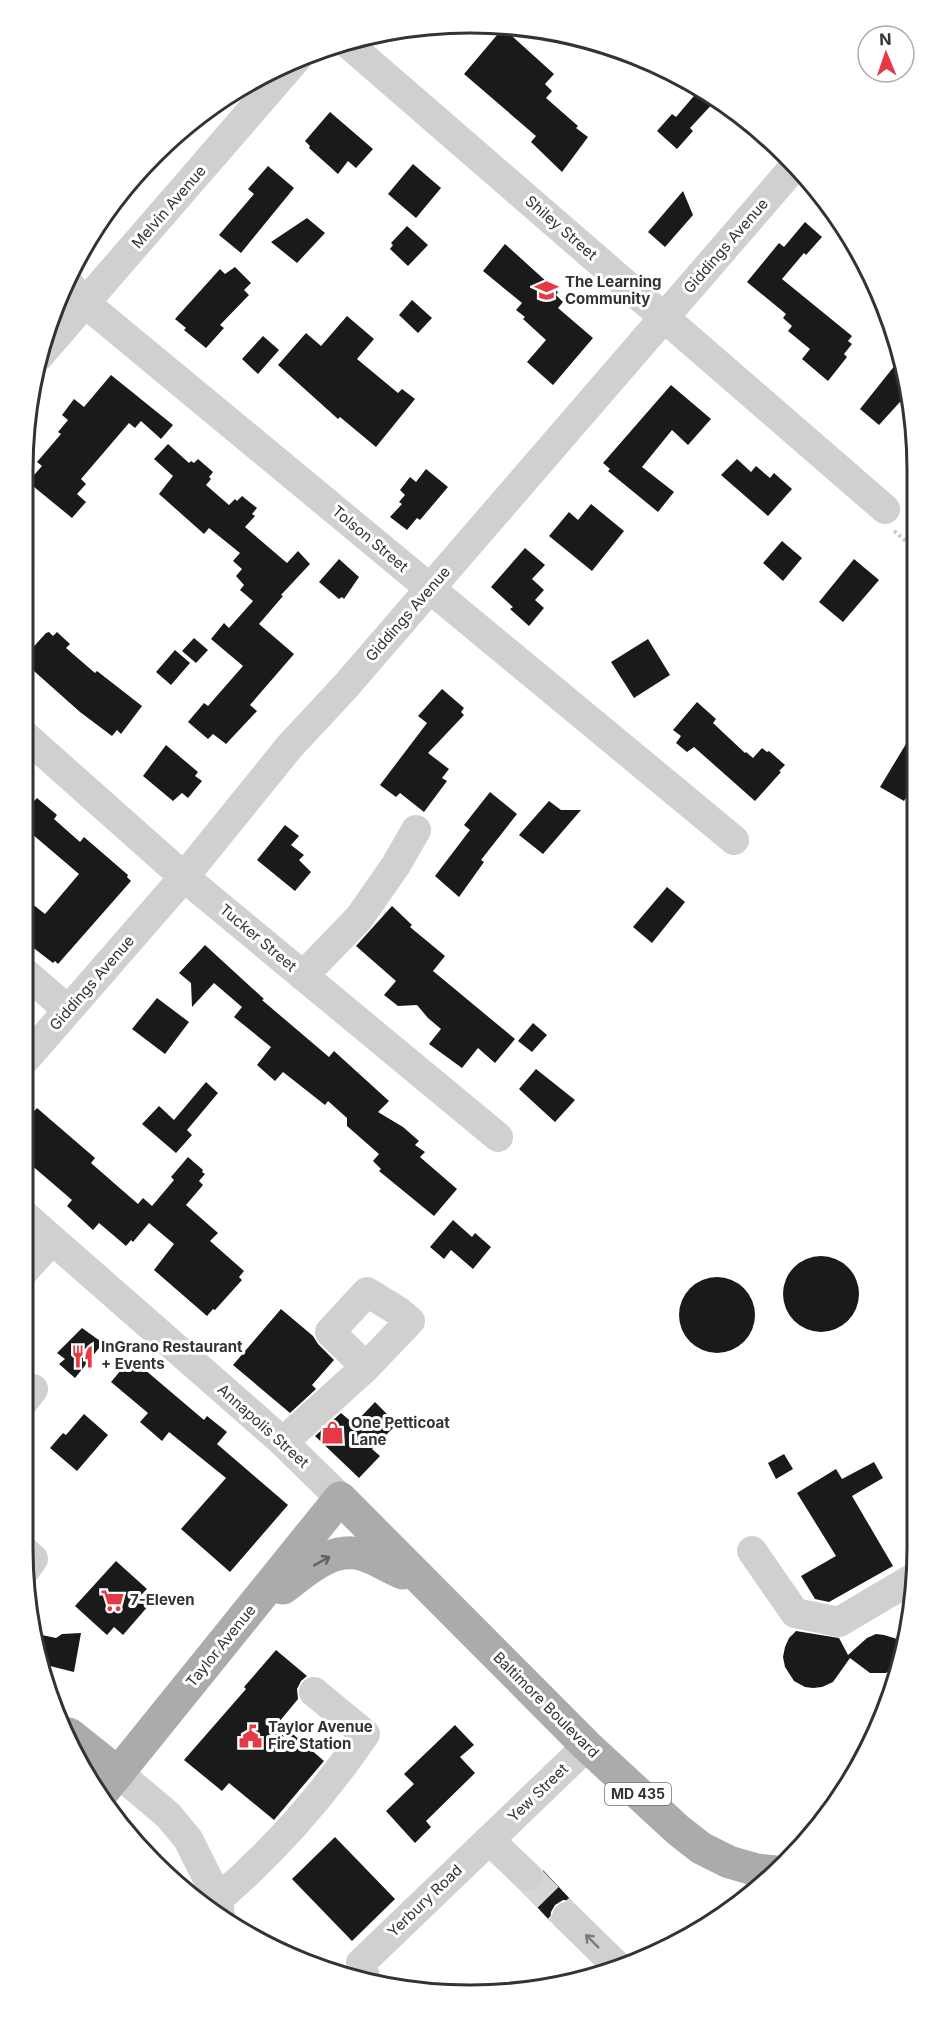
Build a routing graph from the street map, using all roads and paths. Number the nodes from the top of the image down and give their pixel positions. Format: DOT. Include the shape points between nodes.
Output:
graph roads {
  1 [pos="354,49"];
  2 [pos="279,77"];
  3 [pos="790,172"];
  4 [pos="76,292"];
  5 [pos="664,318"];
  6 [pos="60,321"];
  7 [pos="885,509"];
  8 [pos="430,589"];
  9 [pos="33,744"];
  10 [pos="416,830"];
  11 [pos="734,840"];
  12 [pos="184,877"];
  13 [pos="303,976"];
  14 [pos="33,980"];
  15 [pos="68,1010"];
  16 [pos="33,1050"];
  17 [pos="498,1137"];
  18 [pos="33,1224"];
  19 [pos="52,1240"];
  20 [pos="33,1260"];
  21 [pos="366,1368"];
  22 [pos="283,1442"];
  23 [pos="340,1498"];
  24 [pos="752,1551"];
  25 [pos="419,1579"];
  26 [pos="905,1582"];
  27 [pos="241,1620"];
  28 [pos="314,1692"];
  29 [pos="587,1746"];
  30 [pos="85,1754"];
  31 [pos="109,1783"];
  32 [pos="489,1840"];
  33 [pos="765,1871"];
  34 [pos="527,1876"];
  35 [pos="217,1904"];
  36 [pos="220,1906"];
  37 [pos="567,1917"];
  38 [pos="612,1961"];
  39 [pos="364,1972"];
  1 -- 5 [label="street, Shiley Street"];
  2 -- 4 [label="street, Melvin Avenue"];
  3 -- 5 [label="street, Giddings Avenue"];
  4 -- 6 [label="street, Melvin Avenue"];
  4 -- 8 [label="street, Tolson Street"];
  5 -- 7 [label="street, Shiley Street"];
  5 -- 8 [label="street, Giddings Avenue"];
  8 -- 11 [label="street, Tolson Street"];
  8 -- 12 [label="street, Giddings Avenue" via="290,746"];
  9 -- 12 [label="street, Tucker Street"];
  10 -- 13 [label="street" via="359,918"];
  12 -- 13 [label="street, Tucker Street"];
  12 -- 15 [label="street, Giddings Avenue"];
  13 -- 17 [label="street, Tucker Street"];
  14 -- 15 [label="street"];
  15 -- 16 [label="street, Giddings Avenue"];
  18 -- 19 [label="street, Annapolis Street"];
  19 -- 20 [label="street"];
  19 -- 22 [label="street, Annapolis Street"];
  21 -- 22 [label="street"];
  22 -- 23 [label="street, Annapolis Street"];
  23 -- 25 [label="main road, Baltimore Boulevard / MD 435"];
  23 -- 27 [label="main road, Taylor Avenue"];
  24 -- 26 [label="street" via="795,1613 839,1622"];
  27 -- 25 [label="main road, one-way" via="332,1555 364,1555"];
  25 -- 29 [label="main road, Baltimore Boulevard / MD 435"];
  27 -- 31 [label="main road, Taylor Avenue"];
  28 -- 36 [label="street" via="365,1734 345,1764"];
  29 -- 32 [label="street, Yew Street"];
  29 -- 33 [label="main road, Baltimore Boulevard / MD 435" via="701,1848 729,1862"];
  30 -- 31 [label="main road"];
  31 -- 35 [label="street" via="168,1815 188,1839"];
  32 -- 34 [label="street"];
  32 -- 39 [label="street, Yerbury Road"];
  38 -- 37 [label="street, one-way"];
}
